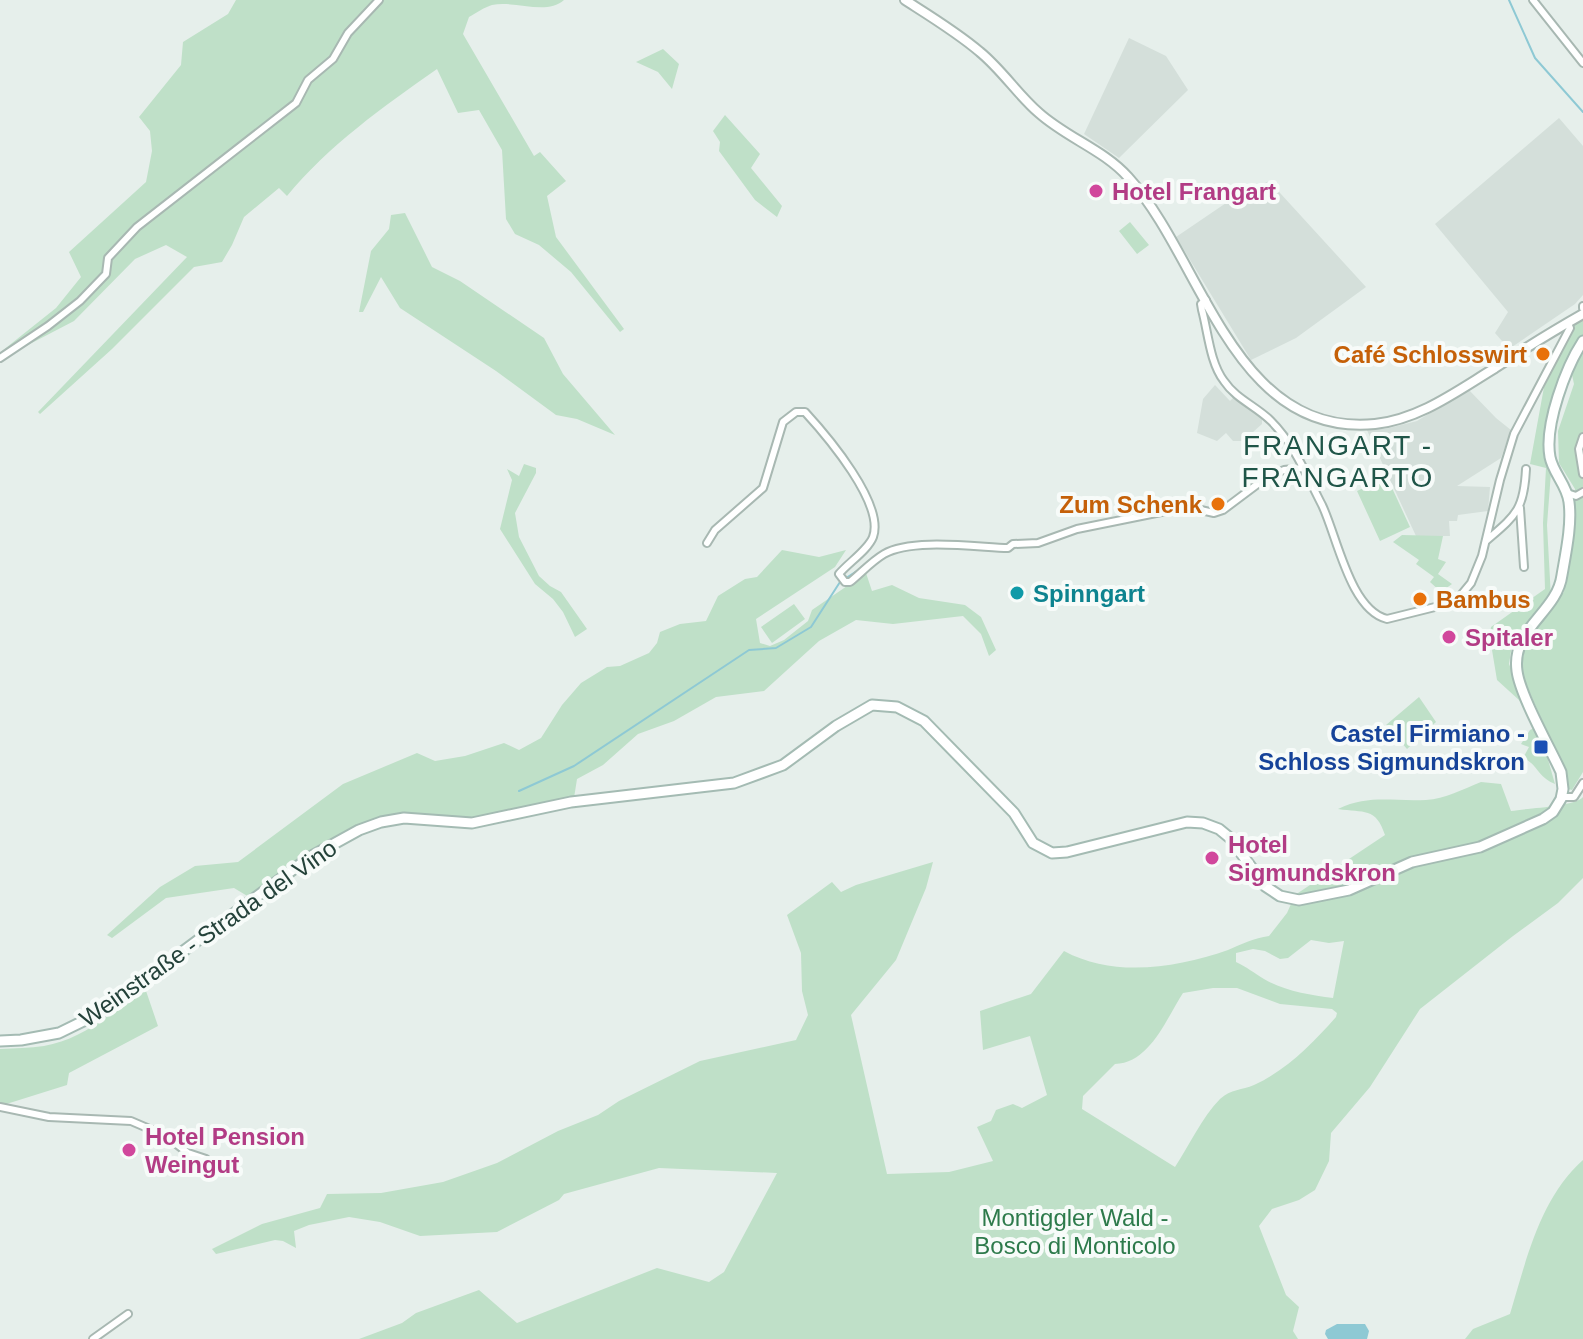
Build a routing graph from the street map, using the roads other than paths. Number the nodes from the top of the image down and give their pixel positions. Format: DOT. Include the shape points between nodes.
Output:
graph roads {
  1 [pos="379,0"];
  2 [pos="905,0"];
  3 [pos="1533,0"];
  4 [pos="1583,63"];
  5 [pos="1206,300"];
  6 [pos="1583,309"];
  7 [pos="1568,323"];
  8 [pos="1583,341"];
  9 [pos="0,358"];
  10 [pos="1583,437"];
  11 [pos="1303,468"];
  12 [pos="1526,469"];
  13 [pos="1583,474"];
  14 [pos="1583,492"];
  15 [pos="1567,493"];
  16 [pos="1520,508"];
  17 [pos="1486,541"];
  18 [pos="707,543"];
  19 [pos="1524,567"];
  20 [pos="1583,783"];
  21 [pos="1561,797"];
  22 [pos="0,1041"];
  23 [pos="0,1107"];
  24 [pos="206,1159"];
  25 [pos="128,1314"];
  26 [pos="93,1339"];
  1 -- 9 [label="street" via="348,33 333,59 308,80 296,103 137,227 108,258 106,274 80,301"];
  2 -- 5 [label="street" via="980,52 1039,114 1120,168 1151,206"];
  3 -- 4 [label="street"];
  5 -- 7 [label="street" via="1237,354 1266,388 1314,416 1345,423 1373,424 1412,415"];
  5 -- 11 [label="street" via="1202,310 1221,377 1235,395 1277,427"];
  6 -- 7 [label="street"];
  7 -- 17 [label="street" via="1514,434"];
  8 -- 15 [label="main road" via="1554,411 1550,435 1551,461"];
  10 -- 13 [label="street"];
  11 -- 17 [label="street" via="1332,527 1348,577 1380,617 1404,616 1457,600 1473,580"];
  11 -- 18 [label="street" via="1267,477 1214,513 1192,508 1169,511 1008,548 897,549 845,582 839,574 873,539 873,508 805,412 796,412 783,422 763,488"];
  12 -- 16 [label="street"];
  14 -- 15 [label="street"];
  15 -- 21 [label="main road" via="1560,586 1522,636 1517,659 1520,683 1561,772"];
  16 -- 17 [label="street"];
  16 -- 19 [label="street"];
  20 -- 21 [label="street" via="1574,797"];
  21 -- 22 [label="main road, Weinstraße - Strada del Vino" via="1543,819 1480,847 1412,862 1349,890 1299,900 1265,886 1226,835 1203,823 1187,822 1067,852 1044,850 924,721 897,707 872,705 783,765 734,783 571,802 472,823 404,818 359,830 310,857 100,1013 59,1033"];
  23 -- 24 [label="street" via="49,1117 131,1121"];
  25 -- 26 [label="street"];
}
